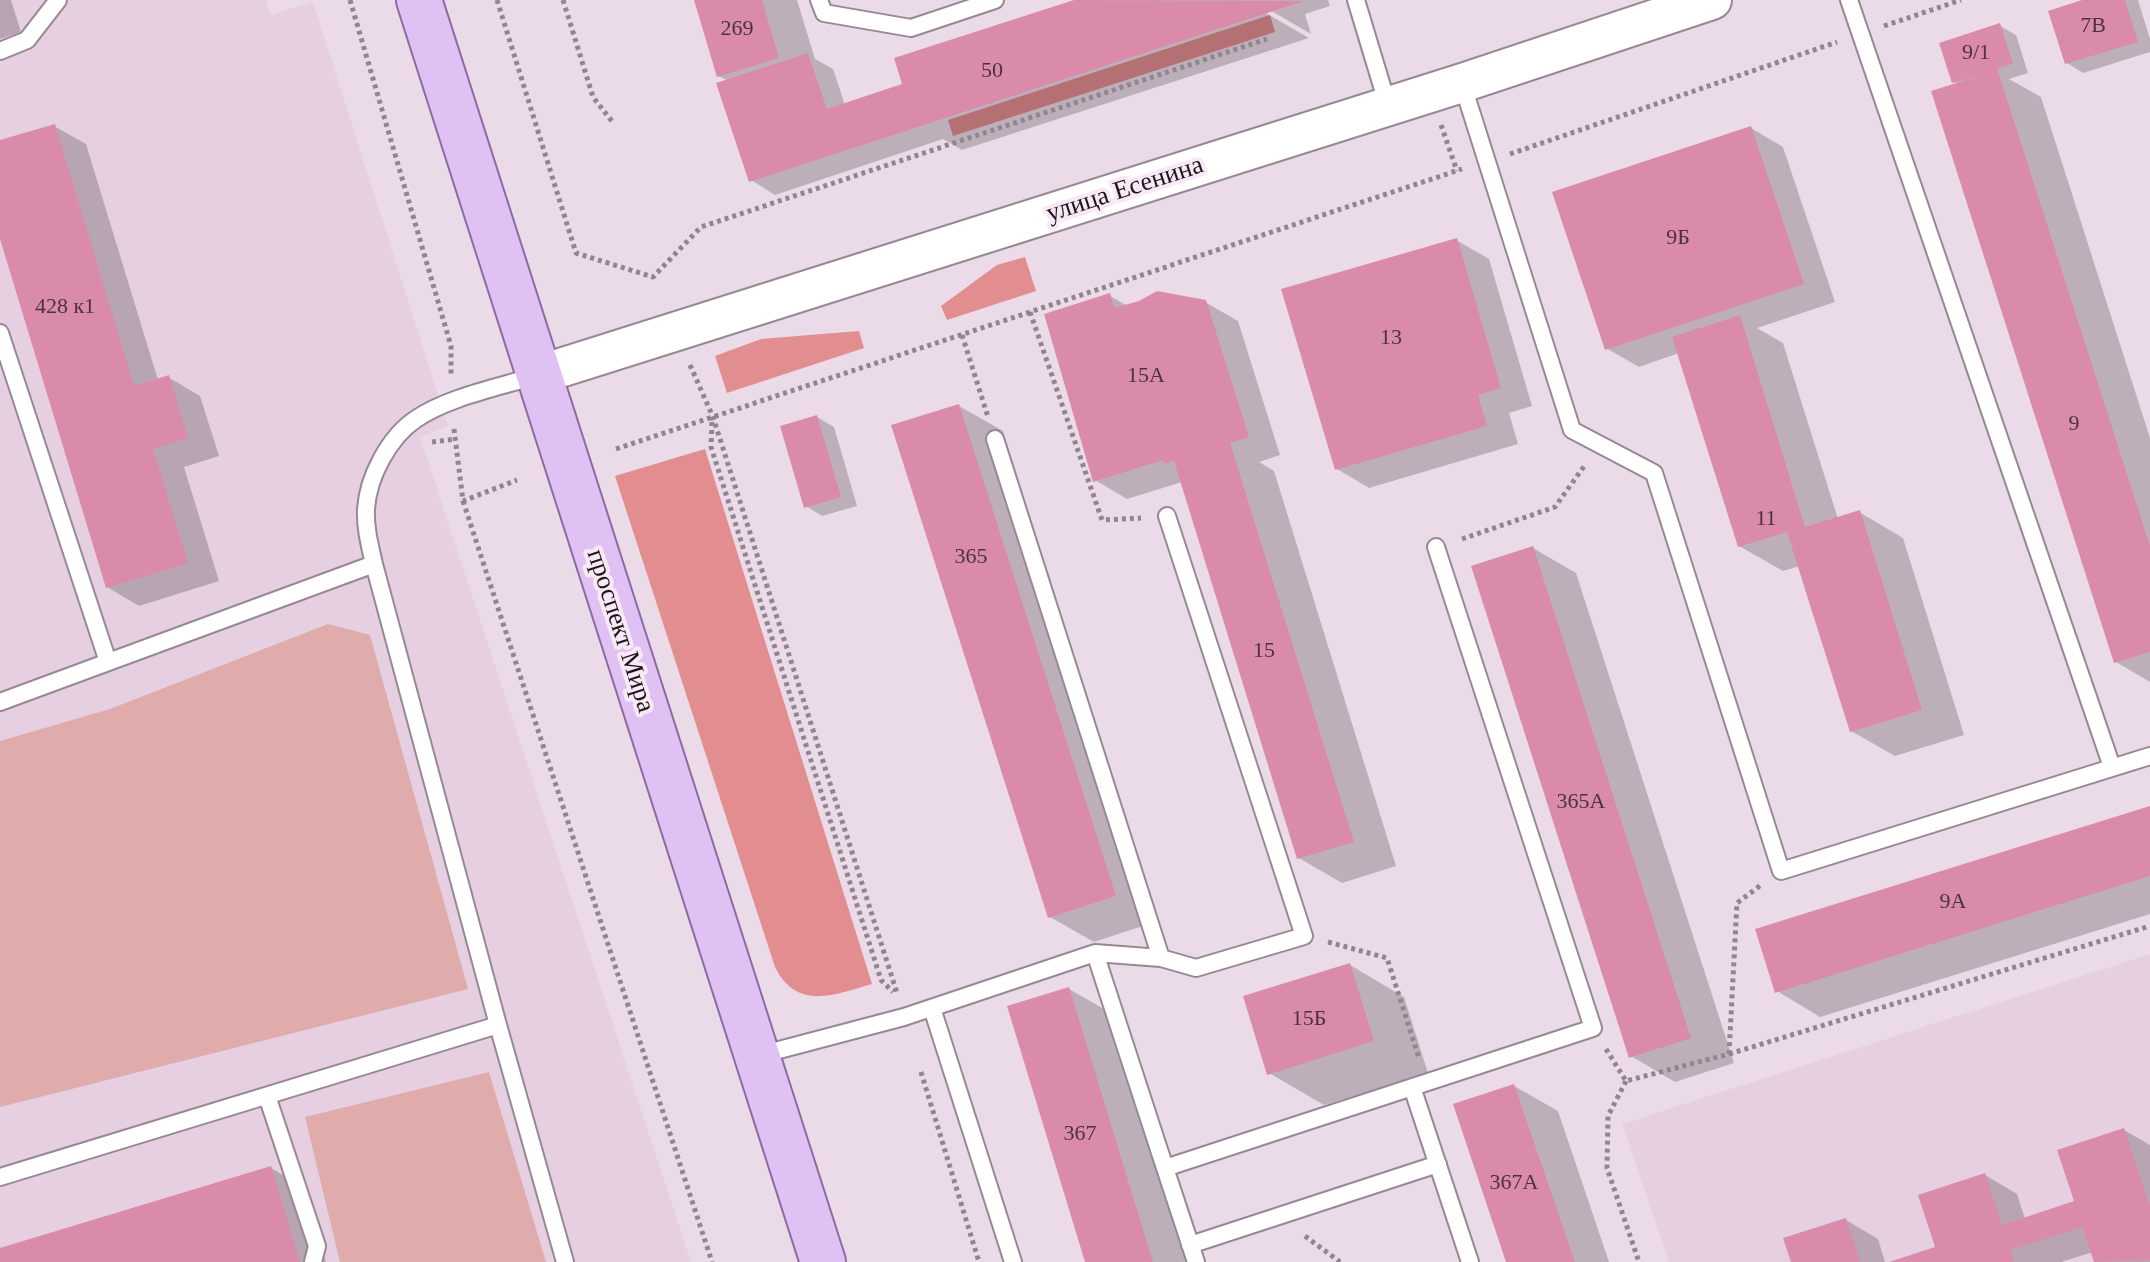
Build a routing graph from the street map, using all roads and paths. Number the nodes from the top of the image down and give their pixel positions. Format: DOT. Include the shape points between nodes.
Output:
graph roads {
  1 [pos="58,0"];
  2 [pos="350,0"];
  3 [pos="419,0"];
  4 [pos="497,0"];
  5 [pos="563,0"];
  6 [pos="819,0"];
  7 [pos="995,0"];
  8 [pos="1356,0"];
  9 [pos="1712,0"];
  10 [pos="1849,0"];
  11 [pos="1961,0"];
  12 [pos="1861,34"];
  13 [pos="1267,39"];
  14 [pos="0,51"];
  15 [pos="1462,83"];
  16 [pos="1388,106"];
  17 [pos="614,124"];
  18 [pos="1441,125"];
  19 [pos="1486,161"];
  20 [pos="1457,171"];
  21 [pos="1030,312"];
  22 [pos="0,333"];
  23 [pos="962,335"];
  24 [pos="686,357"];
  25 [pos="538,375"];
  26 [pos="451,403"];
  27 [pos="713,417"];
  28 [pos="455,439"];
  29 [pos="995,439"];
  30 [pos="423,443"];
  31 [pos="1599,445"];
  32 [pos="616,449"];
  33 [pos="517,480"];
  34 [pos="463,501"];
  35 [pos="1167,516"];
  36 [pos="1436,547"];
  37 [pos="374,564"];
  38 [pos="108,662"];
  39 [pos="0,702"];
  40 [pos="2150,756"];
  41 [pos="2112,767"];
  42 [pos="1781,871"];
  43 [pos="2150,926"];
  44 [pos="1304,936"];
  45 [pos="1095,953"];
  46 [pos="1161,958"];
  47 [pos="932,1008"];
  48 [pos="904,1017"];
  49 [pos="498,1025"];
  50 [pos="1593,1028"];
  51 [pos="1729,1054"];
  52 [pos="757,1056"];
  53 [pos="1626,1081"];
  54 [pos="1420,1085"];
  55 [pos="267,1096"];
  56 [pos="1438,1164"];
  57 [pos="1165,1168"];
  58 [pos="0,1177"];
  59 [pos="1279,1216"];
  60 [pos="1190,1245"];
  61 [pos="313,1262"];
  62 [pos="565,1262"];
  63 [pos="712,1262"];
  64 [pos="823,1262"];
  65 [pos="979,1262"];
  66 [pos="1013,1262"];
  67 [pos="1196,1262"];
  68 [pos="1340,1262"];
  69 [pos="1470,1262"];
  70 [pos="1639,1262"];
  1 -- 14 [label="lane" via="27,40"];
  2 -- 26 [label="path" via="451,346"];
  3 -- 25 [label="main road, проспект Мира"];
  4 -- 13 [label="path" via="576,253 653,277 701,227"];
  5 -- 17 [label="path" via="593,97"];
  6 -- 7 [label="lane" via="824,13 911,28"];
  8 -- 16 [label="lane"];
  9 -- 15 [label="street, улица Есенина"];
  10 -- 12 [label="lane"];
  11 -- 12 [label="path"];
  12 -- 19 [label="path"];
  12 -- 41 [label="lane"];
  15 -- 16 [label="street, улица Есенина"];
  15 -- 19 [label="lane"];
  16 -- 25 [label="street, улица Есенина"];
  18 -- 20 [label="path"];
  19 -- 20 [label="path"];
  19 -- 31 [label="lane" via="1572,430"];
  20 -- 21 [label="path"];
  21 -- 23 [label="path"];
  21 -- 35 [label="path" via="1102,520"];
  22 -- 38 [label="lane"];
  23 -- 27 [label="path"];
  23 -- 29 [label="path"];
  24 -- 27 [label="path"];
  25 -- 26 [label="lane"];
  25 -- 52 [label="main road, проспект Мира"];
  26 -- 28 [label="path"];
  26 -- 37 [label="lane" via="413,421 377,469 366,509"];
  27 -- 27 [label="path" via="898,998 881,980 740,539 711,447"];
  27 -- 32 [label="path"];
  28 -- 30 [label="path"];
  28 -- 34 [label="path"];
  29 -- 46 [label="lane"];
  31 -- 36 [label="path" via="1555,507"];
  31 -- 42 [label="lane" via="1654,473"];
  33 -- 34 [label="path"];
  34 -- 63 [label="path"];
  35 -- 44 [label="lane"];
  36 -- 50 [label="lane"];
  37 -- 38 [label="lane"];
  37 -- 49 [label="lane"];
  38 -- 39 [label="lane"];
  40 -- 41 [label="lane"];
  41 -- 42 [label="lane"];
  42 -- 51 [label="path" via="1737,903"];
  43 -- 51 [label="path"];
  44 -- 46 [label="lane" via="1196,968"];
  44 -- 54 [label="path" via="1387,958"];
  45 -- 46 [label="lane"];
  45 -- 47 [label="lane"];
  45 -- 57 [label="lane"];
  47 -- 48 [label="lane"];
  47 -- 66 [label="lane"];
  48 -- 52 [label="lane"];
  48 -- 65 [label="path"];
  49 -- 55 [label="lane"];
  49 -- 62 [label="lane"];
  50 -- 53 [label="path"];
  50 -- 54 [label="lane"];
  51 -- 53 [label="path"];
  52 -- 64 [label="main road, проспект Мира"];
  53 -- 70 [label="path" via="1608,1116 1607,1168"];
  54 -- 56 [label="lane"];
  54 -- 57 [label="lane"];
  55 -- 58 [label="lane"];
  55 -- 61 [label="lane" via="317,1246"];
  56 -- 59 [label="lane"];
  56 -- 69 [label="lane"];
  57 -- 60 [label="lane"];
  59 -- 60 [label="lane"];
  59 -- 68 [label="path"];
  60 -- 67 [label="lane"];
}
